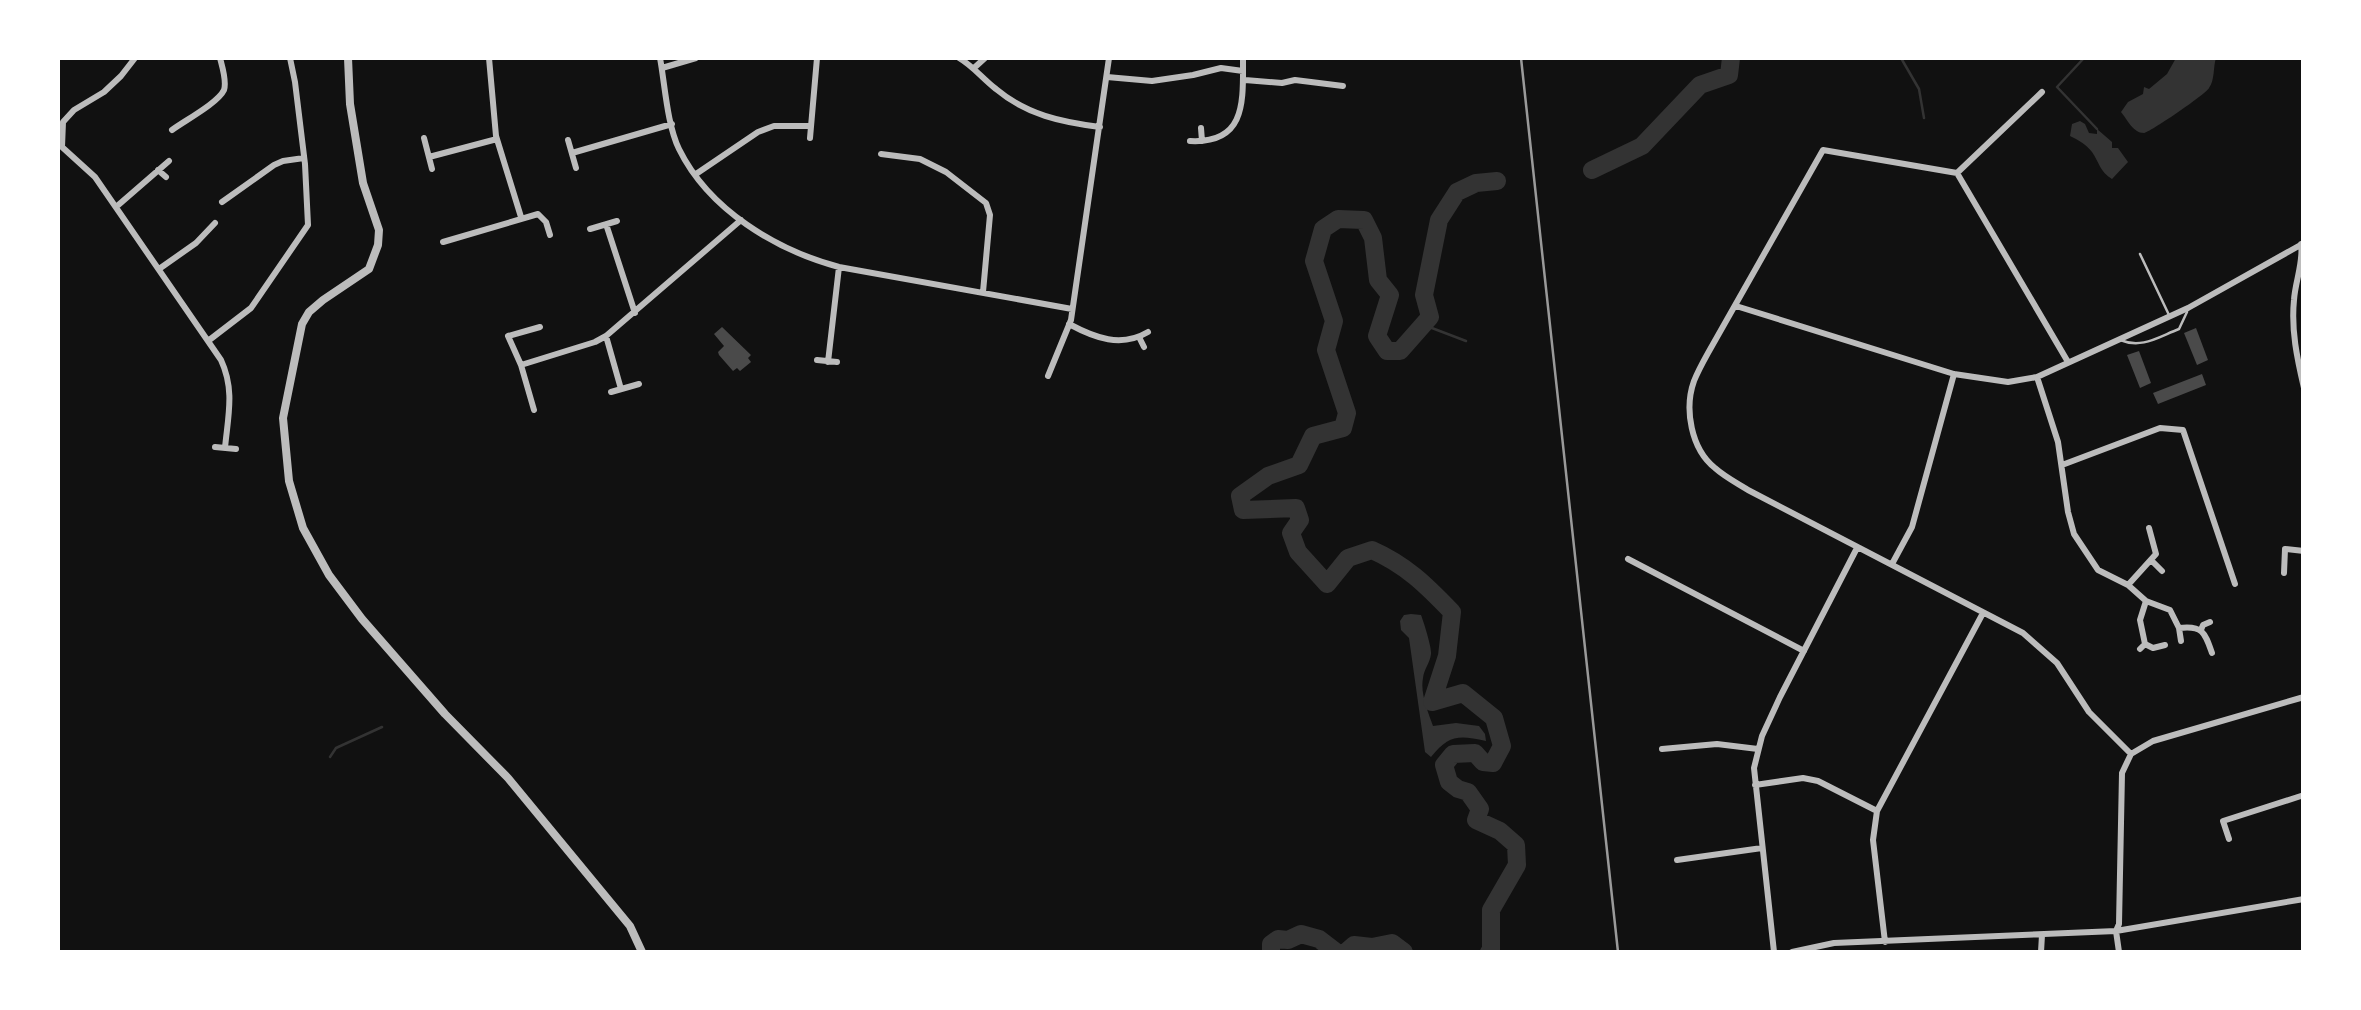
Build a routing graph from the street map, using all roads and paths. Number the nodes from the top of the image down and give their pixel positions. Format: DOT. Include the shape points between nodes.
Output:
graph roads {
  1 [pos="135,58"];
  2 [pos="220,58"];
  3 [pos="290,58"];
  4 [pos="348,58"];
  5 [pos="489,58"];
  6 [pos="660,58"];
  7 [pos="696,58"];
  8 [pos="817,58"];
  9 [pos="960,58"];
  10 [pos="985,58"];
  11 [pos="1110,58"];
  12 [pos="1204,58"];
  13 [pos="1243,60"];
  14 [pos="662,68"];
  15 [pos="974,68"];
  16 [pos="1326,69"];
  17 [pos="1203,72"];
  18 [pos="1244,75"];
  19 [pos="1107,77"];
  20 [pos="1325,83"];
  21 [pos="1343,86"];
  22 [pos="2042,92"];
  23 [pos="175,116"];
  24 [pos="181,124"];
  25 [pos="672,124"];
  26 [pos="811,126"];
  27 [pos="1100,127"];
  28 [pos="1201,128"];
  29 [pos="172,130"];
  30 [pos="424,138"];
  31 [pos="810,138"];
  32 [pos="497,139"];
  33 [pos="568,140"];
  34 [pos="1190,141"];
  35 [pos="1202,142"];
  36 [pos="572,153"];
  37 [pos="881,154"];
  38 [pos="304,158"];
  39 [pos="429,158"];
  40 [pos="168,161"];
  41 [pos="576,168"];
  42 [pos="432,169"];
  43 [pos="158,170"];
  44 [pos="1958,172"];
  45 [pos="696,174"];
  46 [pos="166,176"];
  47 [pos="222,202"];
  48 [pos="116,207"];
  49 [pos="521,217"];
  50 [pos="741,220"];
  51 [pos="617,221"];
  52 [pos="216,223"];
  53 [pos="606,224"];
  54 [pos="590,229"];
  55 [pos="550,236"];
  56 [pos="443,242"];
  57 [pos="2302,243"];
  58 [pos="2140,254"];
  59 [pos="839,266"];
  60 [pos="159,269"];
  61 [pos="983,292"];
  62 [pos="1736,306"];
  63 [pos="2188,308"];
  64 [pos="1072,309"];
  65 [pos="635,313"];
  66 [pos="2170,316"];
  67 [pos="1070,324"];
  68 [pos="540,327"];
  69 [pos="1148,332"];
  70 [pos="606,336"];
  71 [pos="1140,337"];
  72 [pos="2118,340"];
  73 [pos="208,341"];
  74 [pos="1144,347"];
  75 [pos="816,360"];
  76 [pos="828,362"];
  77 [pos="837,362"];
  78 [pos="2068,362"];
  79 [pos="521,365"];
  80 [pos="1954,374"];
  81 [pos="1048,376"];
  82 [pos="2037,377"];
  83 [pos="639,384"];
  84 [pos="2304,388"];
  85 [pos="622,389"];
  86 [pos="612,392"];
  87 [pos="534,410"];
  88 [pos="236,449"];
  89 [pos="2062,465"];
  90 [pos="2149,528"];
  91 [pos="1857,548"];
  92 [pos="2304,551"];
  93 [pos="1628,559"];
  94 [pos="2152,561"];
  95 [pos="1892,564"];
  96 [pos="2162,571"];
  97 [pos="2284,573"];
  98 [pos="2235,584"];
  99 [pos="2128,586"];
  100 [pos="2146,601"];
  101 [pos="1983,613"];
  102 [pos="2210,622"];
  103 [pos="2180,628"];
  104 [pos="2201,630"];
  105 [pos="2181,641"];
  106 [pos="2164,645"];
  107 [pos="1804,650"];
  108 [pos="2212,653"];
  109 [pos="2304,696"];
  110 [pos="1662,749"];
  111 [pos="1758,749"];
  112 [pos="2131,754"];
  113 [pos="1756,785"];
  114 [pos="2304,795"];
  115 [pos="1876,811"];
  116 [pos="2229,839"];
  117 [pos="1762,848"];
  118 [pos="1677,860"];
  119 [pos="2304,899"];
  120 [pos="2116,931"];
  121 [pos="2042,935"];
  122 [pos="1885,942"];
  123 [pos="642,952"];
  124 [pos="1774,952"];
  125 [pos="1792,952"];
  126 [pos="2041,952"];
  127 [pos="2119,952"];
  1 -- 48 [label="street" via="104,92 74,110 61,134 62,148 96,177"];
  2 -- 24 [label="street" via="224,90"];
  3 -- 38 [label="street"];
  4 -- 123 [label="street" via="350,104 378,245 369,268 322,300 302,324 282,418 296,507 330,575 362,619 508,778 630,926"];
  5 -- 32 [label="street"];
  6 -- 14 [label="street"];
  7 -- 14 [label="street"];
  8 -- 26 [label="street"];
  9 -- 15 [label="street"];
  10 -- 15 [label="street"];
  11 -- 19 [label="street"];
  12 -- 17 [label="street"];
  13 -- 18 [label="street"];
  14 -- 25 [label="street"];
  15 -- 27 [label="street" via="1030,112"];
  16 -- 20 [label="street"];
  17 -- 18 [label="street" via="1220,68"];
  17 -- 19 [label="street" via="1152,81"];
  18 -- 20 [label="street"];
  18 -- 35 [label="street" via="1235,123 1228,133"];
  19 -- 27 [label="street"];
  20 -- 21 [label="street"];
  22 -- 44 [label="street"];
  23 -- 24 [label="street"];
  24 -- 29 [label="street"];
  25 -- 36 [label="street"];
  25 -- 45 [label="street"];
  26 -- 31 [label="street"];
  26 -- 45 [label="street" via="758,132"];
  27 -- 64 [label="street"];
  28 -- 35 [label="street"];
  30 -- 39 [label="street"];
  32 -- 39 [label="street"];
  32 -- 49 [label="street"];
  33 -- 36 [label="street"];
  34 -- 35 [label="street"];
  36 -- 41 [label="street"];
  37 -- 61 [label="street" via="920,159 986,203"];
  38 -- 47 [label="street" via="283,160"];
  38 -- 73 [label="street" via="308,225 251,308"];
  39 -- 42 [label="street"];
  40 -- 43 [label="street"];
  43 -- 46 [label="street"];
  43 -- 48 [label="street"];
  44 -- 62 [label="street" via="1823,150"];
  44 -- 78 [label="street"];
  45 -- 50 [label="street"];
  48 -- 60 [label="street"];
  49 -- 55 [label="street" via="538,214"];
  49 -- 56 [label="street"];
  50 -- 59 [label="street" via="806,258"];
  50 -- 65 [label="street"];
  51 -- 53 [label="street"];
  52 -- 60 [label="street"];
  53 -- 54 [label="street"];
  53 -- 65 [label="street"];
  57 -- 63 [label="street"];
  57 -- 84 [label="street" via="2293,322"];
  58 -- 66 [label="lane"];
  59 -- 61 [label="street"];
  59 -- 76 [label="street"];
  60 -- 73 [label="street"];
  61 -- 64 [label="street"];
  62 -- 80 [label="street"];
  62 -- 91 [label="street" via="1693,385 1690,416 1700,448 1713,467 1748,490"];
  63 -- 66 [label="street"];
  63 -- 72 [label="lane" via="2179,329 2145,344"];
  64 -- 67 [label="street"];
  65 -- 70 [label="street"];
  66 -- 72 [label="street"];
  67 -- 71 [label="street" via="1110,341"];
  67 -- 81 [label="street"];
  68 -- 79 [label="street" via="508,336"];
  69 -- 71 [label="street"];
  70 -- 79 [label="street"];
  70 -- 85 [label="street"];
  71 -- 74 [label="street"];
  72 -- 78 [label="street"];
  73 -- 88 [label="street" via="229,377 220,448"];
  75 -- 76 [label="street"];
  76 -- 77 [label="street"];
  78 -- 82 [label="street"];
  79 -- 87 [label="street"];
  80 -- 82 [label="street" via="2008,382"];
  80 -- 95 [label="street" via="1912,527"];
  82 -- 89 [label="street"];
  83 -- 85 [label="street"];
  85 -- 86 [label="street"];
  89 -- 98 [label="street" via="2160,428 2184,430"];
  89 -- 99 [label="street" via="2074,534 2098,570"];
  90 -- 94 [label="street"];
  91 -- 95 [label="street"];
  91 -- 107 [label="street"];
  92 -- 97 [label="street" via="2285,550"];
  93 -- 107 [label="street"];
  94 -- 96 [label="street"];
  94 -- 99 [label="street"];
  95 -- 101 [label="street"];
  99 -- 100 [label="street"];
  100 -- 103 [label="street" via="2170,610"];
  100 -- 106 [label="street" via="2142,646"];
  101 -- 112 [label="street" via="2042,648 2089,712"];
  101 -- 115 [label="street"];
  102 -- 104 [label="street"];
  103 -- 104 [label="street"];
  103 -- 105 [label="street"];
  104 -- 108 [label="street"];
  107 -- 111 [label="street"];
  109 -- 112 [label="street" via="2153,740"];
  110 -- 111 [label="street"];
  111 -- 113 [label="street"];
  112 -- 120 [label="street" via="2122,773"];
  113 -- 115 [label="street" via="1818,781"];
  113 -- 117 [label="street"];
  114 -- 116 [label="street" via="2223,821"];
  115 -- 122 [label="street"];
  117 -- 118 [label="street"];
  117 -- 124 [label="street"];
  119 -- 120 [label="street"];
  120 -- 121 [label="street"];
  120 -- 127 [label="street"];
  121 -- 122 [label="street"];
  121 -- 126 [label="street"];
  122 -- 125 [label="street" via="1834,942"];
}
